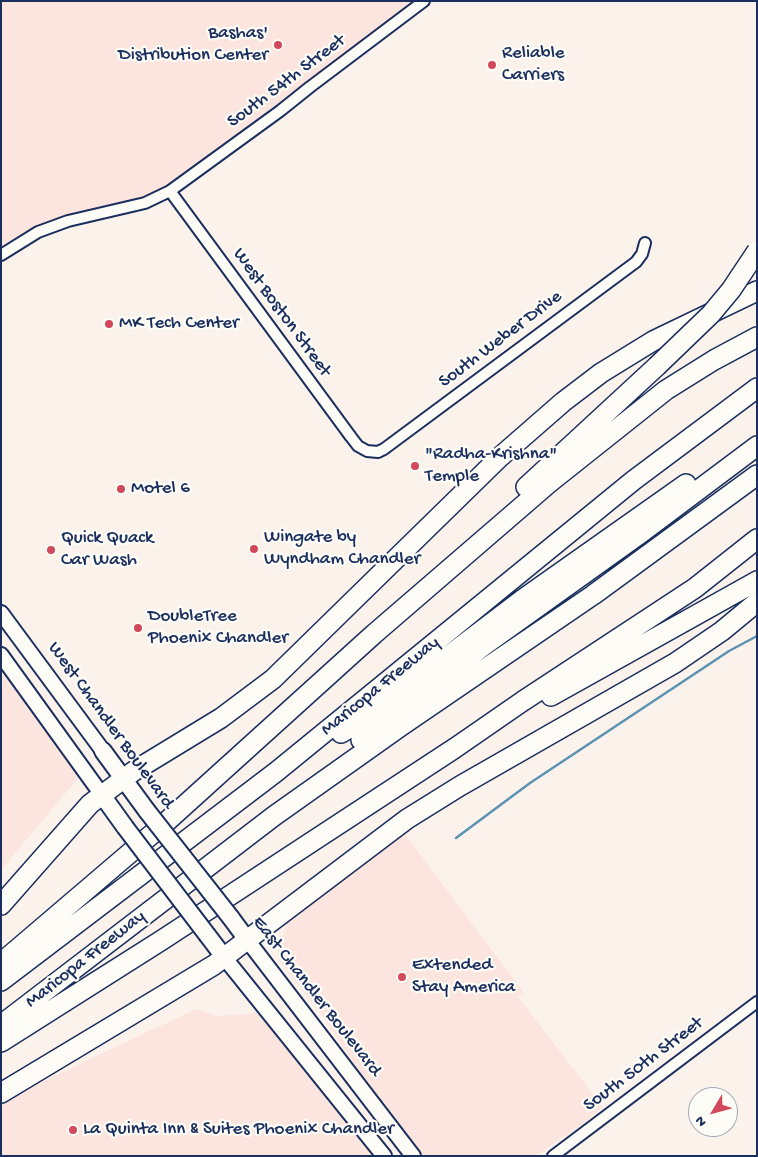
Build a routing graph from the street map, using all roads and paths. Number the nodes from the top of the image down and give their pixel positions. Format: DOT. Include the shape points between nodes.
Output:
graph roads {
  1 [pos="424,1"];
  2 [pos="170,191"];
  3 [pos="645,243"];
  4 [pos="757,251"];
  5 [pos="1,255"];
  6 [pos="757,291"];
  7 [pos="757,337"];
  8 [pos="757,388"];
  9 [pos="757,433"];
  10 [pos="757,446"];
  11 [pos="367,451"];
  12 [pos="757,475"];
  13 [pos="757,539"];
  14 [pos="757,581"];
  15 [pos="757,602"];
  16 [pos="1,612"];
  17 [pos="374,634"];
  18 [pos="1,654"];
  19 [pos="455,748"];
  20 [pos="104,752"];
  21 [pos="276,772"];
  22 [pos="124,779"];
  23 [pos="102,795"];
  24 [pos="274,816"];
  25 [pos="187,863"];
  26 [pos="1,905"];
  27 [pos="248,941"];
  28 [pos="224,957"];
  29 [pos="1,963"];
  30 [pos="1,980"];
  31 [pos="757,1002"];
  32 [pos="1,1025"];
  33 [pos="1,1042"];
  34 [pos="1,1093"];
  35 [pos="384,1156"];
  36 [pos="413,1156"];
  37 [pos="553,1156"];
  1 -- 2 [label="street, South 54th Street"];
  2 -- 5 [label="street, South 54th Street" via="145,203 68,221 38,232"];
  2 -- 11 [label="street, West Boston Street" via="351,437"];
  3 -- 11 [label="street, South Weber Drive" via="636,262 384,449"];
  4 -- 17 [label="highway, bridge" via="711,314 416,588"];
  6 -- 22 [label="highway" via="653,341 563,402 505,452 273,679 221,718"];
  7 -- 17 [label="highway" via="695,372 634,414 520,507"];
  8 -- 21 [label="highway, Maricopa Freeway" via="634,480"];
  9 -- 21 [label="highway" via="523,599 365,718"];
  10 -- 24 [label="highway" via="486,644 362,739"];
  12 -- 24 [label="highway, Maricopa Freeway" via="593,595"];
  13 -- 19 [label="highway" via="695,588"];
  14 -- 19 [label="highway"];
  15 -- 27 [label="highway" via="675,663 407,818"];
  16 -- 20 [label="main road, West Chandler Boulevard"];
  17 -- 29 [label="highway" via="166,823"];
  18 -- 23 [label="main road"];
  19 -- 33 [label="highway"];
  20 -- 22 [label="main road, West Chandler Boulevard"];
  21 -- 30 [label="highway, Maricopa Freeway"];
  22 -- 23 [label="highway"];
  22 -- 25 [label="main road, West Chandler Boulevard, bridge"];
  23 -- 26 [label="highway" via="90,804"];
  23 -- 28 [label="main road, bridge"];
  24 -- 32 [label="highway, Maricopa Freeway"];
  25 -- 27 [label="main road, East Chandler Boulevard, bridge"];
  27 -- 28 [label="highway"];
  27 -- 36 [label="main road, East Chandler Boulevard"];
  28 -- 34 [label="highway"];
  28 -- 35 [label="main road"];
  31 -- 37 [label="street, South 50th Street"];
}
